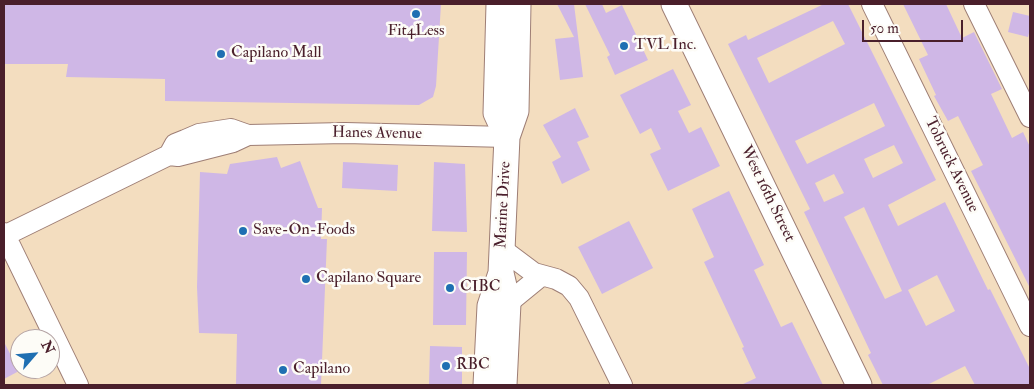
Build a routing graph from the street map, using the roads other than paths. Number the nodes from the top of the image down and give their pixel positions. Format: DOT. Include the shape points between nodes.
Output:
graph roads {
  1 [pos="499,4"];
  2 [pos="518,4"];
  3 [pos="674,4"];
  4 [pos="872,4"];
  5 [pos="974,4"];
  6 [pos="1030,117"];
  7 [pos="507,137"];
  8 [pos="4,235"];
  9 [pos="502,261"];
  10 [pos="541,276"];
  11 [pos="508,303"];
  12 [pos="1030,326"];
  13 [pos="78,385"];
  14 [pos="486,385"];
  15 [pos="504,385"];
  16 [pos="622,385"];
  17 [pos="859,385"];
  1 -- 7 [label="main road, Marine Drive" via="496,113"];
  2 -- 7 [label="main road, Marine Drive" via="516,111"];
  3 -- 17 [label="main road, West 16th Street"];
  4 -- 12 [label="street, Tobruck Avenue"];
  5 -- 6 [label="street"];
  7 -- 8 [label="street, Hanes Avenue" via="345,133 248,135 231,129 200,134 175,144 169,155"];
  7 -- 9 [label="main road, Marine Drive"];
  8 -- 13 [label="street"];
  9 -- 10 [label="street"];
  9 -- 11 [label="main road, Marine Drive"];
  9 -- 14 [label="main road, Marine Drive" via="490,306"];
  10 -- 11 [label="street"];
  10 -- 16 [label="street" via="569,286 579,298"];
  11 -- 15 [label="main road, Marine Drive"];
}
